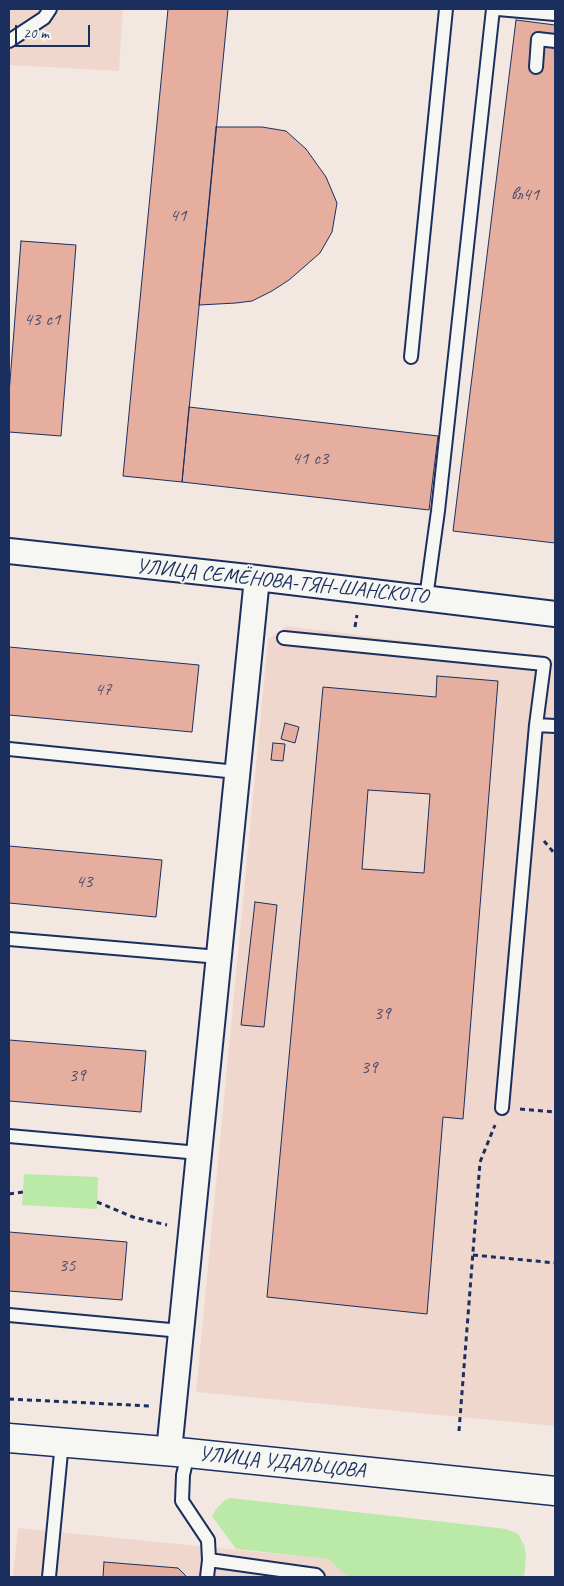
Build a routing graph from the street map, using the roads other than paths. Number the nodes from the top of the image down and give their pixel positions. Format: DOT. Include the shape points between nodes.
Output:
graph roads {
  1 [pos="50,9"];
  2 [pos="446,9"];
  3 [pos="493,9"];
  4 [pos="498,9"];
  5 [pos="555,14"];
  6 [pos="555,40"];
  7 [pos="9,41"];
  8 [pos="536,67"];
  9 [pos="411,357"];
  10 [pos="9,551"];
  11 [pos="257,578"];
  12 [pos="426,598"];
  13 [pos="555,614"];
  14 [pos="284,638"];
  15 [pos="536,725"];
  16 [pos="555,726"];
  17 [pos="9,749"];
  18 [pos="237,772"];
  19 [pos="9,938"];
  20 [pos="219,957"];
  21 [pos="502,1108"];
  22 [pos="9,1136"];
  23 [pos="199,1153"];
  24 [pos="9,1316"];
  25 [pos="181,1331"];
  26 [pos="9,1438"];
  27 [pos="62,1442"];
  28 [pos="178,1452"];
  29 [pos="555,1492"];
  30 [pos="209,1560"];
  31 [pos="49,1577"];
  32 [pos="207,1577"];
  33 [pos="318,1577"];
  1 -- 7 [label="lane" via="44,18"];
  2 -- 9 [label="lane"];
  3 -- 12 [label="lane" via="440,501"];
  4 -- 5 [label="lane"];
  6 -- 8 [label="lane" via="538,39"];
  10 -- 11 [label="street, УЛИЦА СЕМЁНОВА-ТЯН-ШАНСКОГО"];
  11 -- 12 [label="street, УЛИЦА СЕМЁНОВА-ТЯН-ШАНСКОГО"];
  11 -- 18 [label="street"];
  12 -- 13 [label="street, УЛИЦА СЕМЁНОВА-ТЯН-ШАНСКОГО"];
  14 -- 15 [label="lane" via="544,664"];
  15 -- 16 [label="lane"];
  15 -- 21 [label="lane"];
  17 -- 18 [label="lane"];
  18 -- 20 [label="street"];
  19 -- 20 [label="lane"];
  20 -- 23 [label="street"];
  22 -- 23 [label="lane"];
  23 -- 25 [label="street"];
  24 -- 25 [label="lane"];
  25 -- 28 [label="street" via="173,1408"];
  26 -- 27 [label="street, УЛИЦА УДАЛЬЦОВА"];
  27 -- 28 [label="street, УЛИЦА УДАЛЬЦОВА"];
  27 -- 31 [label="lane"];
  28 -- 29 [label="street, УЛИЦА УДАЛЬЦОВА"];
  28 -- 30 [label="lane" via="183,1475 182,1501 208,1540"];
  30 -- 32 [label="lane"];
  30 -- 33 [label="lane"];
}
